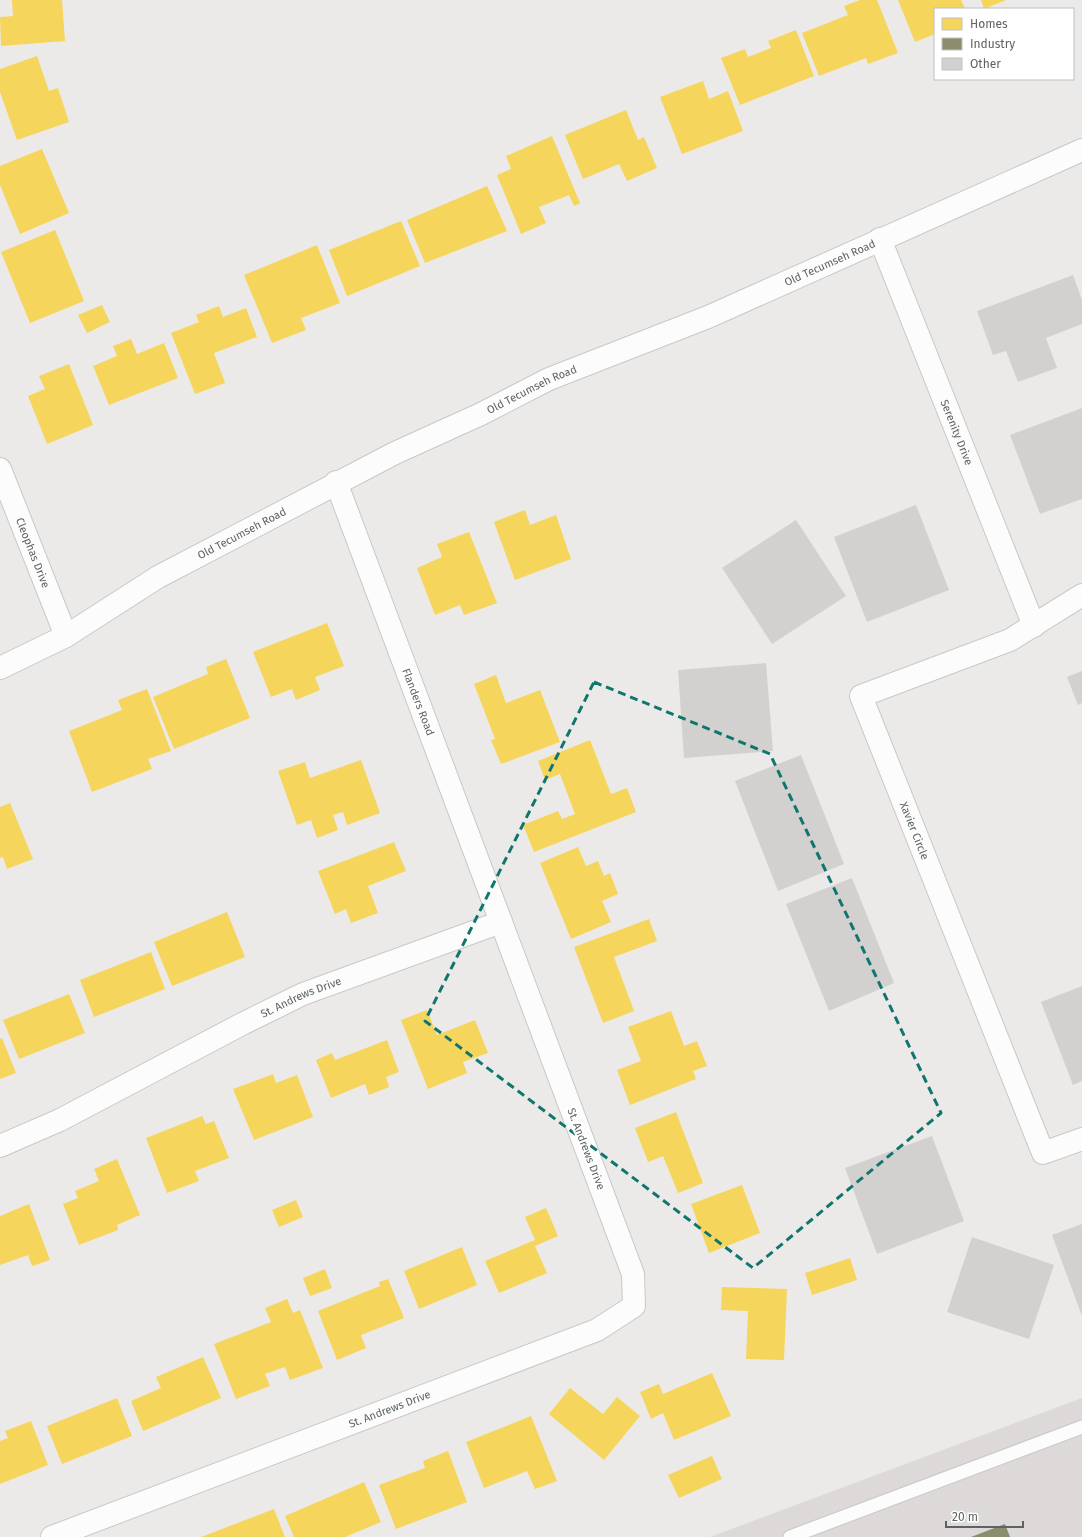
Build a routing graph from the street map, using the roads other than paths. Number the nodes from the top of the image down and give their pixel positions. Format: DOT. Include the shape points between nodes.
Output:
graph roads {
  1 [pos="1082,150"];
  2 [pos="880,239"];
  3 [pos="0,469"];
  4 [pos="336,482"];
  5 [pos="1082,595"];
  6 [pos="1034,626"];
  7 [pos="66,636"];
  8 [pos="0,668"];
  9 [pos="501,922"];
  10 [pos="1082,1139"];
  11 [pos="0,1146"];
  12 [pos="1082,1428"];
  13 [pos="52,1537"];
  14 [pos="790,1537"];
  1 -- 2 [label="street, Old Tecumseh Road"];
  2 -- 4 [label="street, Old Tecumseh Road" via="708,317 549,379"];
  2 -- 6 [label="street, Serenity Drive"];
  3 -- 7 [label="street, Cleophas Drive"];
  4 -- 7 [label="street, Old Tecumseh Road" via="158,577"];
  4 -- 9 [label="street, Flanders Road"];
  5 -- 6 [label="street, Xavier Circle"];
  6 -- 10 [label="street, Xavier Circle" via="1010,640 861,696 1043,1153"];
  7 -- 8 [label="street, Old Tecumseh Road"];
  9 -- 11 [label="street, St. Andrews Drive" via="303,994 60,1120"];
  9 -- 13 [label="street, St. Andrews Drive" via="633,1274 634,1306 597,1330"];
  12 -- 14 [label="lane"];
}
